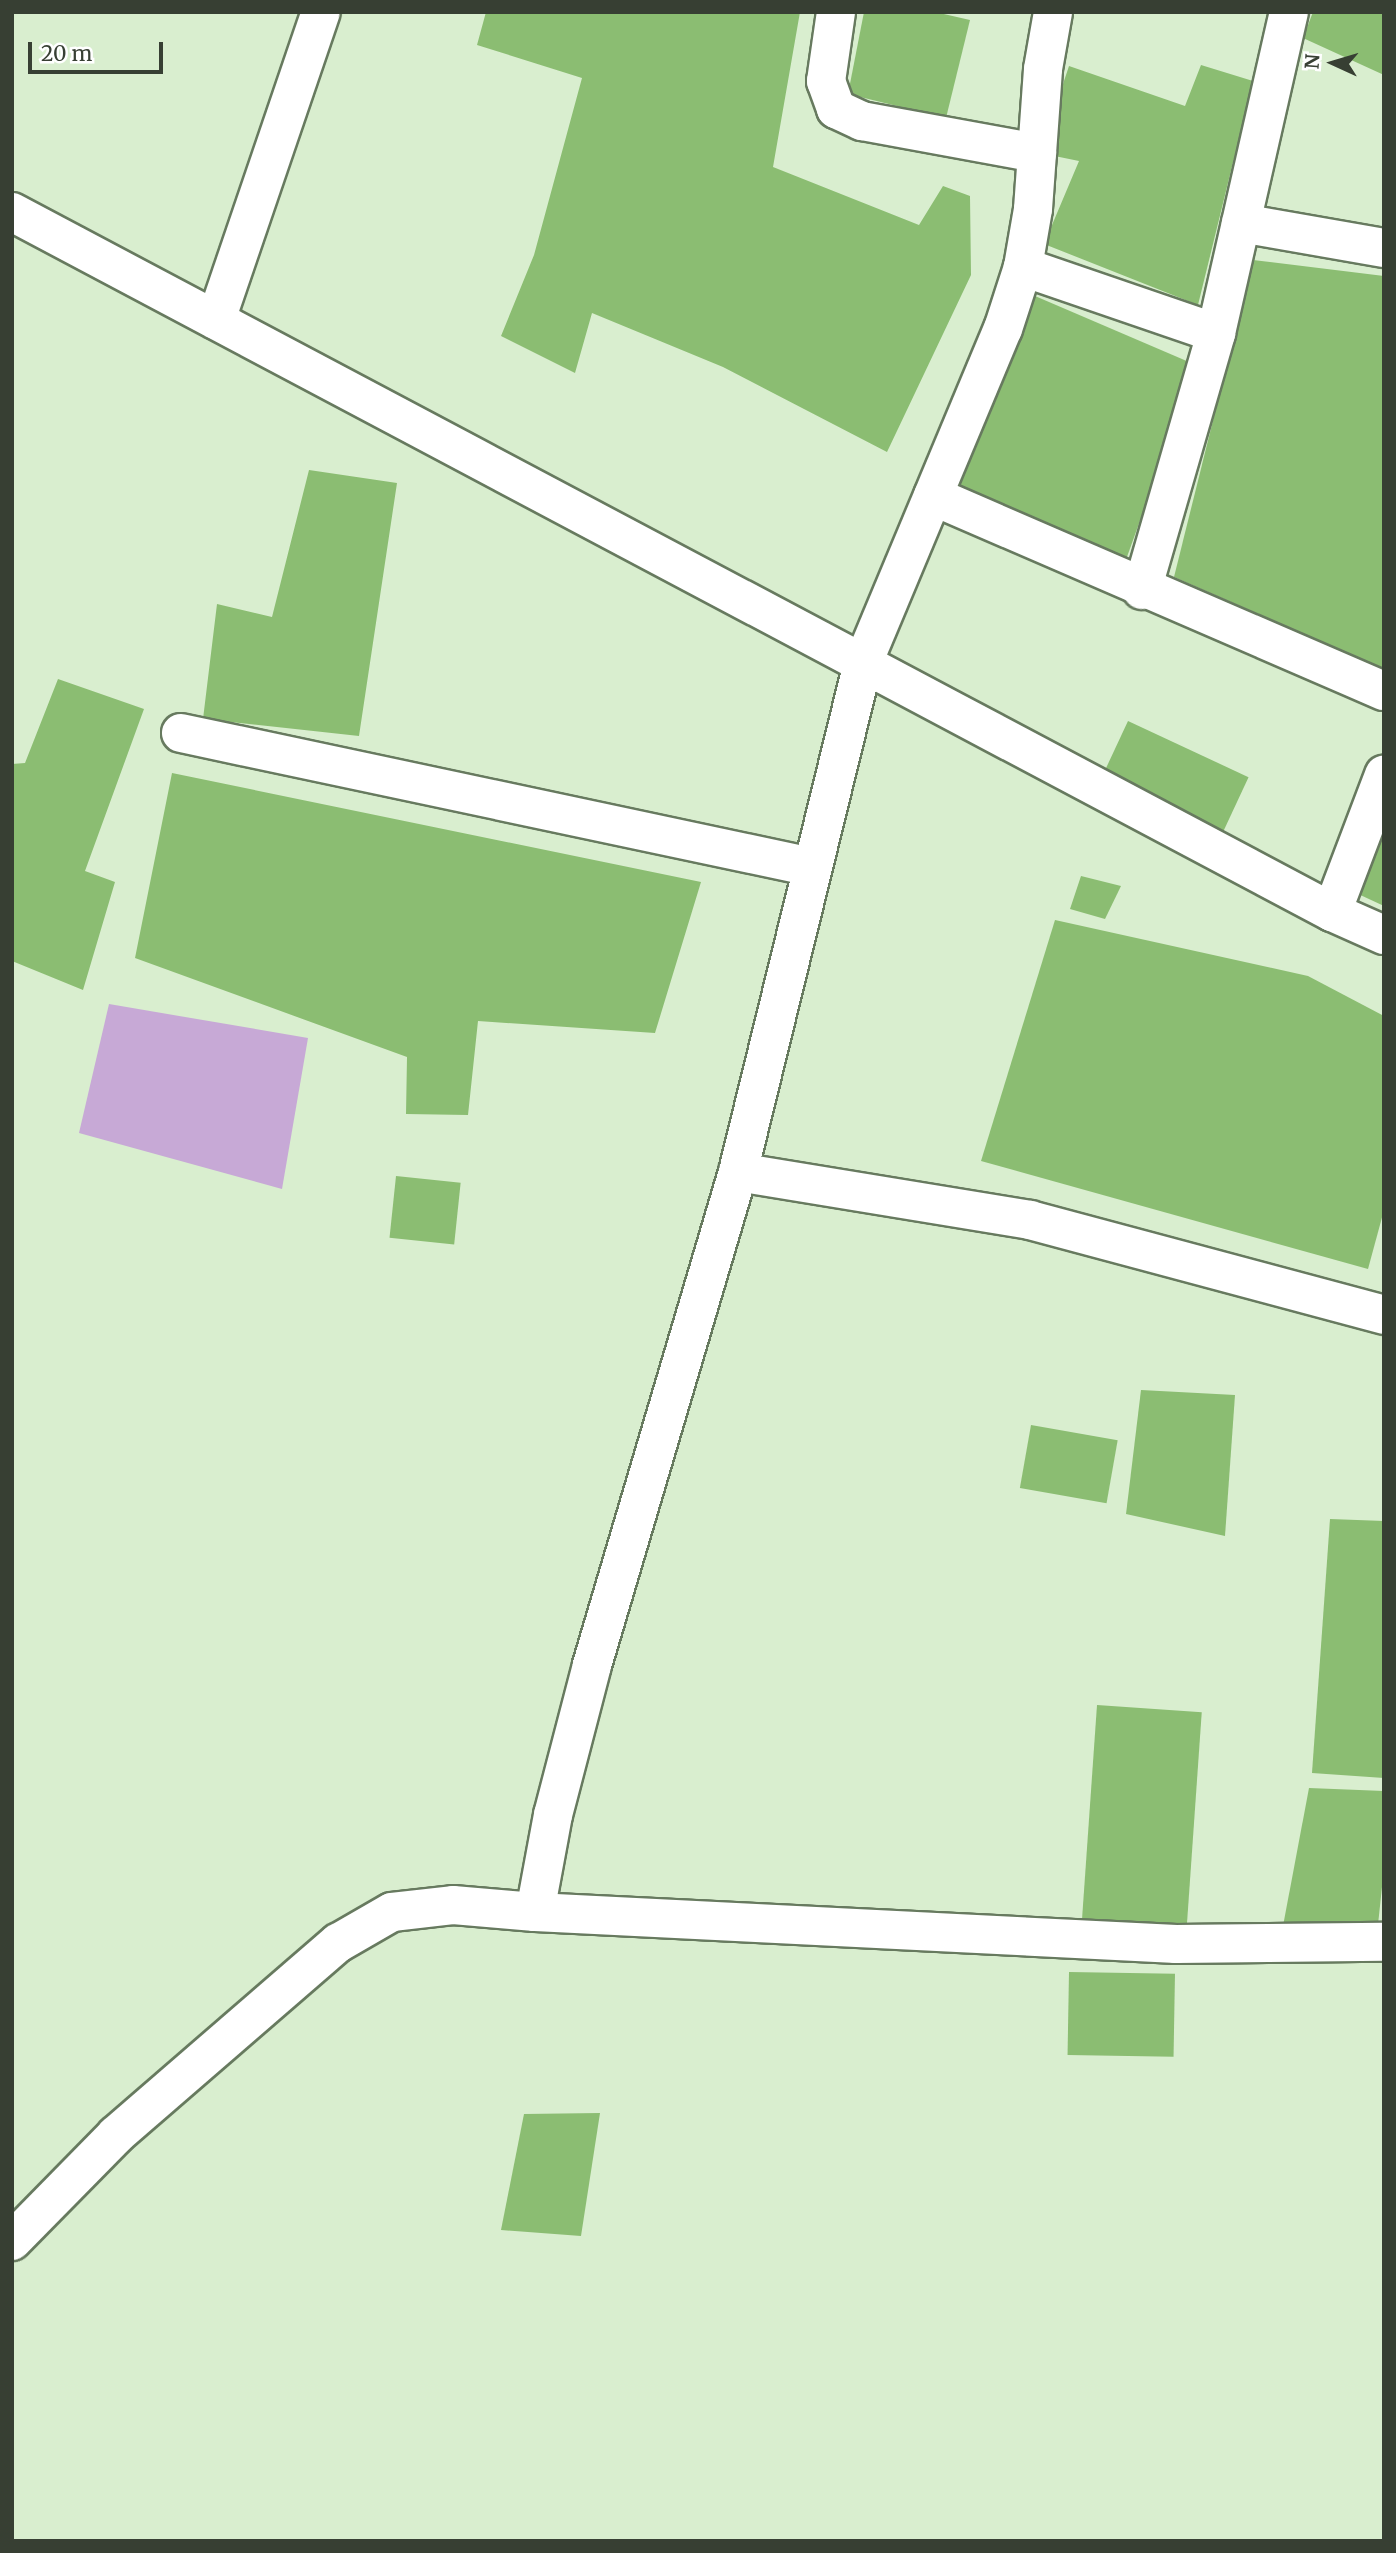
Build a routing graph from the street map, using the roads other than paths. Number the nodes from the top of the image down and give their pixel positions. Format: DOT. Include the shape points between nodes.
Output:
graph roads {
  1 [pos="321,12"];
  2 [pos="836,12"];
  3 [pos="1289,12"];
  4 [pos="1042,14"];
  5 [pos="1037,153"];
  6 [pos="12,212"];
  7 [pos="1241,223"];
  8 [pos="1384,248"];
  9 [pos="1023,267"];
  10 [pos="216,320"];
  11 [pos="1216,333"];
  12 [pos="933,496"];
  13 [pos="1142,590"];
  14 [pos="863,663"];
  15 [pos="1384,691"];
  16 [pos="181,733"];
  17 [pos="1384,775"];
  18 [pos="813,867"];
  19 [pos="1332,912"];
  20 [pos="1384,935"];
  21 [pos="738,1172"];
  22 [pos="1384,1315"];
  23 [pos="535,1912"];
  24 [pos="1384,1942"];
  25 [pos="12,2241"];
  1 -- 10 [label="street"];
  2 -- 5 [label="street" via="825,81 836,109 862,121"];
  3 -- 7 [label="street"];
  4 -- 5 [label="street"];
  5 -- 9 [label="street"];
  6 -- 10 [label="street"];
  7 -- 8 [label="street"];
  7 -- 11 [label="street"];
  9 -- 11 [label="street"];
  9 -- 12 [label="street" via="1003,329"];
  10 -- 14 [label="street"];
  11 -- 13 [label="street"];
  12 -- 13 [label="street"];
  12 -- 14 [label="street"];
  13 -- 15 [label="street"];
  14 -- 18 [label="street"];
  14 -- 19 [label="street"];
  16 -- 18 [label="street"];
  17 -- 19 [label="street"];
  18 -- 21 [label="street"];
  19 -- 20 [label="street"];
  21 -- 22 [label="street" via="1030,1220"];
  21 -- 23 [label="street" via="592,1665 553,1815"];
  23 -- 24 [label="street" via="1176,1944"];
  23 -- 25 [label="street" via="453,1906 392,1912 338,1943 116,2135"];
}
